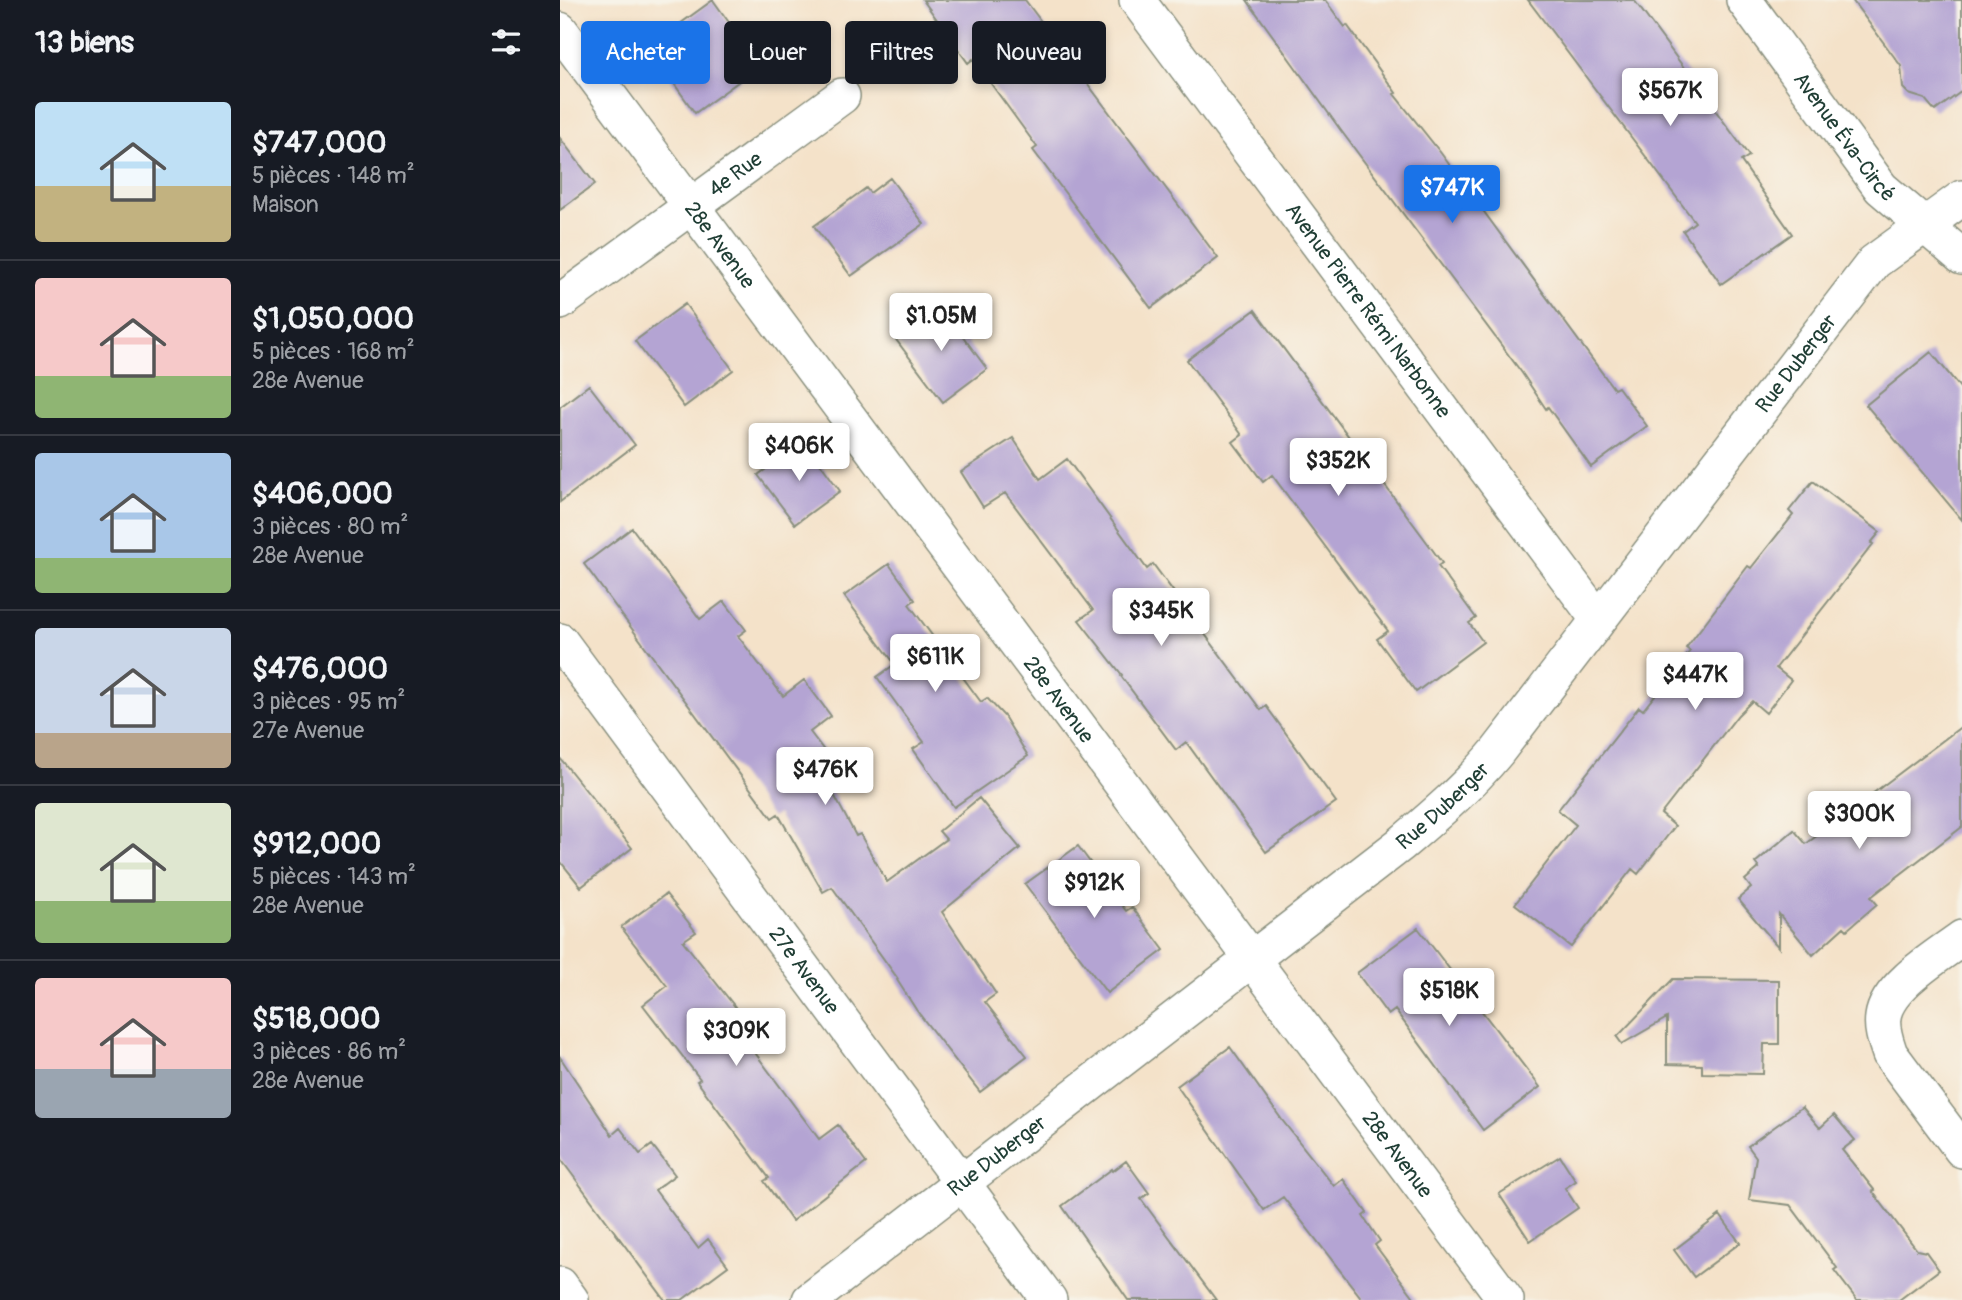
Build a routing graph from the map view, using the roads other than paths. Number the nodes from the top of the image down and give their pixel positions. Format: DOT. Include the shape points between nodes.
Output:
graph roads {
  1 [pos="1137,0"];
  2 [pos="1744,0"];
  3 [pos="560,30"];
  4 [pos="842,96"];
  5 [pos="1962,198"];
  6 [pos="691,208"];
  7 [pos="1925,226"];
  8 [pos="1962,257"];
  9 [pos="560,302"];
  10 [pos="1598,619"];
  11 [pos="560,641"];
  12 [pos="1962,938"];
  13 [pos="1252,959"];
  14 [pos="1962,1150"];
  15 [pos="962,1183"];
  16 [pos="560,1285"];
  17 [pos="571,1300"];
  18 [pos="810,1300"];
  19 [pos="1049,1300"];
  20 [pos="1506,1300"];
  1 -- 10 [label="street, Avenue Pierre Rémi Narbonne"];
  2 -- 7 [label="street, Avenue Éva-Circé" via="1881,188"];
  3 -- 6 [label="street, 28e Avenue"];
  4 -- 6 [label="street, 4e Rue"];
  5 -- 7 [label="street, Rue Duberger"];
  6 -- 9 [label="street, 4e Rue"];
  6 -- 13 [label="street, 28e Avenue"];
  7 -- 8 [label="street, Avenue Éva-Circé"];
  7 -- 10 [label="street, Rue Duberger" via="1874,262"];
  10 -- 13 [label="street, Rue Duberger" via="1460,793"];
  11 -- 15 [label="street, 27e Avenue"];
  12 -- 14 [label="street" via="1909,978 1891,996 1882,1016 1891,1054"];
  13 -- 15 [label="street, Rue Duberger"];
  13 -- 20 [label="street, 28e Avenue"];
  15 -- 18 [label="street, Rue Duberger"];
  15 -- 19 [label="street, 27e Avenue"];
  16 -- 17 [label="street"];
}
